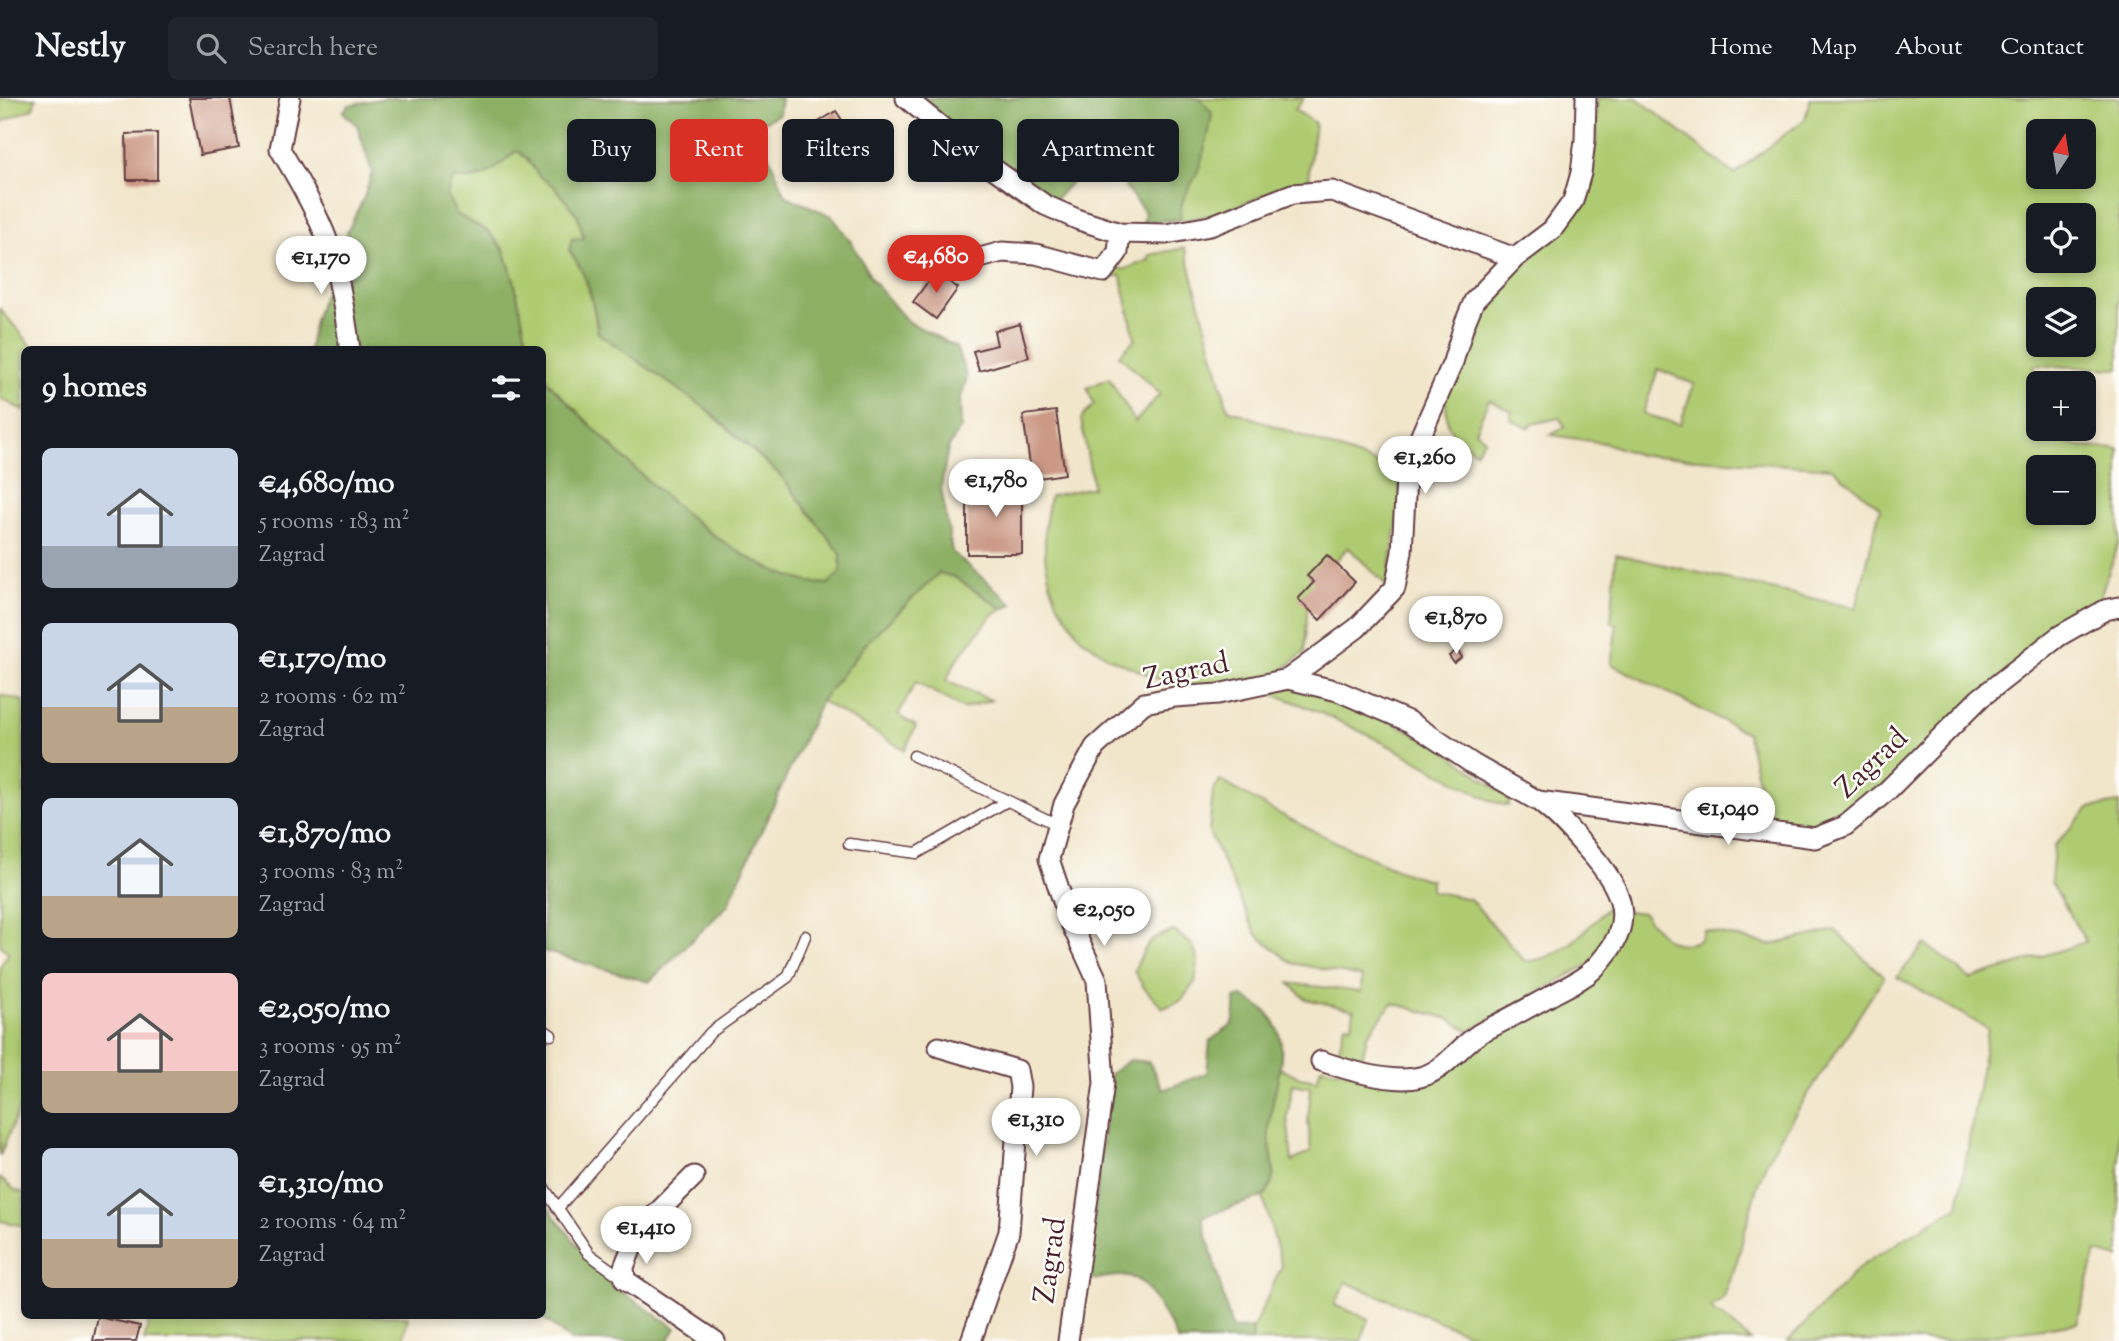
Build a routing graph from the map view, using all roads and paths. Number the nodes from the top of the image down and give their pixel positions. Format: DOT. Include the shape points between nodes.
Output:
graph roads {
  1 [pos="290,98"];
  2 [pos="906,98"];
  3 [pos="1586,98"];
  4 [pos="1120,233"];
  5 [pos="1515,258"];
  6 [pos="965,262"];
  7 [pos="349,346"];
  8 [pos="2119,607"];
  9 [pos="1288,679"];
  10 [pos="914,757"];
  11 [pos="1007,801"];
  12 [pos="1538,802"];
  13 [pos="1058,825"];
  14 [pos="849,844"];
  15 [pos="805,936"];
  16 [pos="939,1047"];
  17 [pos="1321,1061"];
  18 [pos="694,1176"];
  19 [pos="546,1191"];
  20 [pos="558,1208"];
  21 [pos="625,1280"];
  22 [pos="715,1341"];
  23 [pos="971,1341"];
  24 [pos="1068,1341"];
  1 -- 7 [label="street" via="280,149 325,234 344,303"];
  2 -- 4 [label="street" via="1045,205"];
  3 -- 5 [label="street, Zagrad" via="1581,173 1573,201 1552,230"];
  4 -- 5 [label="street" via="1166,234 1210,226 1292,194 1332,191"];
  4 -- 6 [label="street" via="1118,252 1103,272 1036,254 1002,252"];
  5 -- 9 [label="street, Zagrad" via="1474,301 1411,458 1395,588 1357,628"];
  8 -- 12 [label="street, Zagrad" via="2059,636 1979,699 1845,826 1815,838"];
  9 -- 12 [label="street, Zagrad" via="1338,691 1410,722"];
  9 -- 13 [label="street, Zagrad" via="1144,703 1096,747 1064,804"];
  10 -- 11 [label="lane"];
  11 -- 13 [label="lane"];
  11 -- 14 [label="lane" via="917,853"];
  12 -- 17 [label="street, Zagrad" via="1559,817 1603,868 1617,893 1622,927 1601,961 1584,977 1474,1037 1440,1069 1419,1078 1389,1078"];
  13 -- 24 [label="street, Zagrad" via="1049,859 1069,919 1097,980 1104,1083"];
  15 -- 20 [label="lane" via="788,977 711,1032"];
  16 -- 23 [label="street" via="1017,1070 1020,1087 1009,1232"];
  18 -- 21 [label="street" via="638,1232 624,1267"];
  19 -- 20 [label="lane"];
  20 -- 21 [label="lane" via="589,1254"];
  21 -- 22 [label="street"];
}
